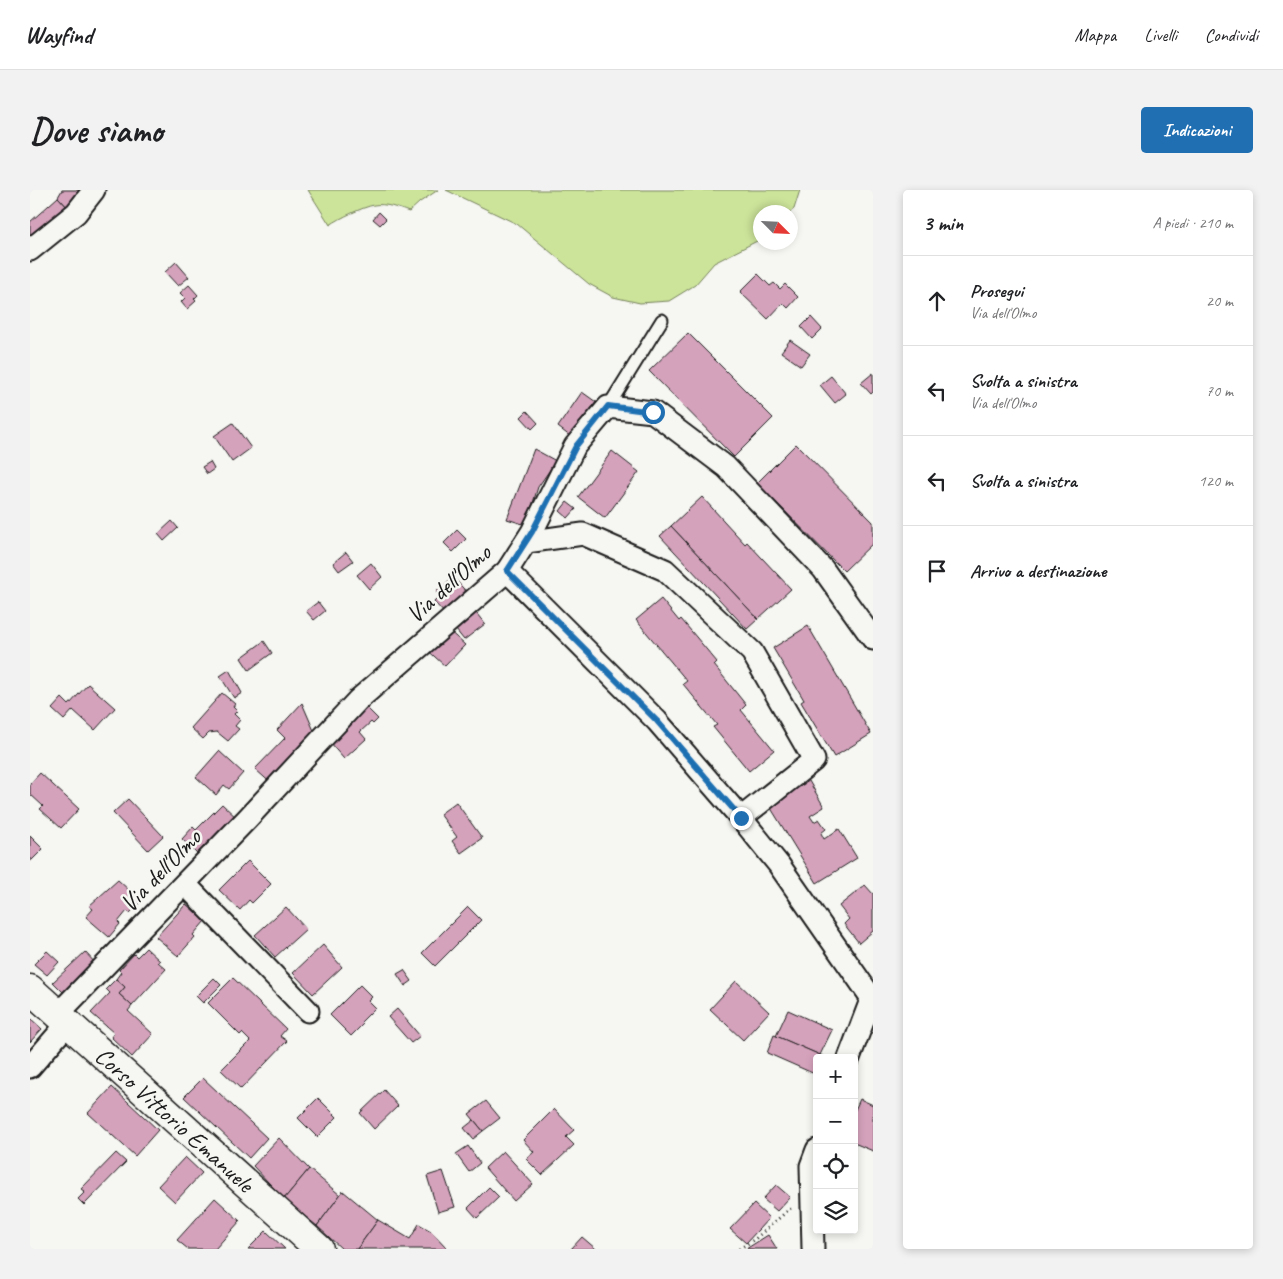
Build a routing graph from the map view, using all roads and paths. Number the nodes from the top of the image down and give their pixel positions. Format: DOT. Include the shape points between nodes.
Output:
graph roads {
  1 [pos="94,190"];
  2 [pos="30,250"];
  3 [pos="662,320"];
  4 [pos="608,406"];
  5 [pos="526,542"];
  6 [pos="507,571"];
  7 [pos="873,639"];
  8 [pos="741,818"];
  9 [pos="185,884"];
  10 [pos="30,988"];
  11 [pos="872,996"];
  12 [pos="308,1011"];
  13 [pos="63,1019"];
  14 [pos="850,1054"];
  15 [pos="30,1067"];
  16 [pos="813,1163"];
  17 [pos="812,1190"];
  18 [pos="319,1249"];
  19 [pos="739,1249"];
  20 [pos="813,1249"];
  1 -- 2 [label="street" via="76,213"];
  3 -- 4 [label="lane"];
  4 -- 5 [label="street, Via dell'Olmo" via="576,446"];
  4 -- 7 [label="street" via="653,412 726,466 823,569"];
  5 -- 6 [label="street, Via dell'Olmo"];
  5 -- 8 [label="street" via="583,534 665,570 752,652 814,760"];
  6 -- 8 [label="street" via="657,721"];
  6 -- 9 [label="street, Via dell'Olmo" via="358,700"];
  8 -- 11 [label="street" via="779,865"];
  9 -- 12 [label="street"];
  9 -- 13 [label="street, Via dell'Olmo"];
  10 -- 13 [label="main road, Corso Vittorio Emanuele"];
  11 -- 14 [label="street"];
  13 -- 15 [label="street, Via dell'Olmo"];
  13 -- 18 [label="main road, Corso Vittorio Emanuele"];
  16 -- 17 [label="street"];
  17 -- 19 [label="path"];
  17 -- 20 [label="street"];
}
